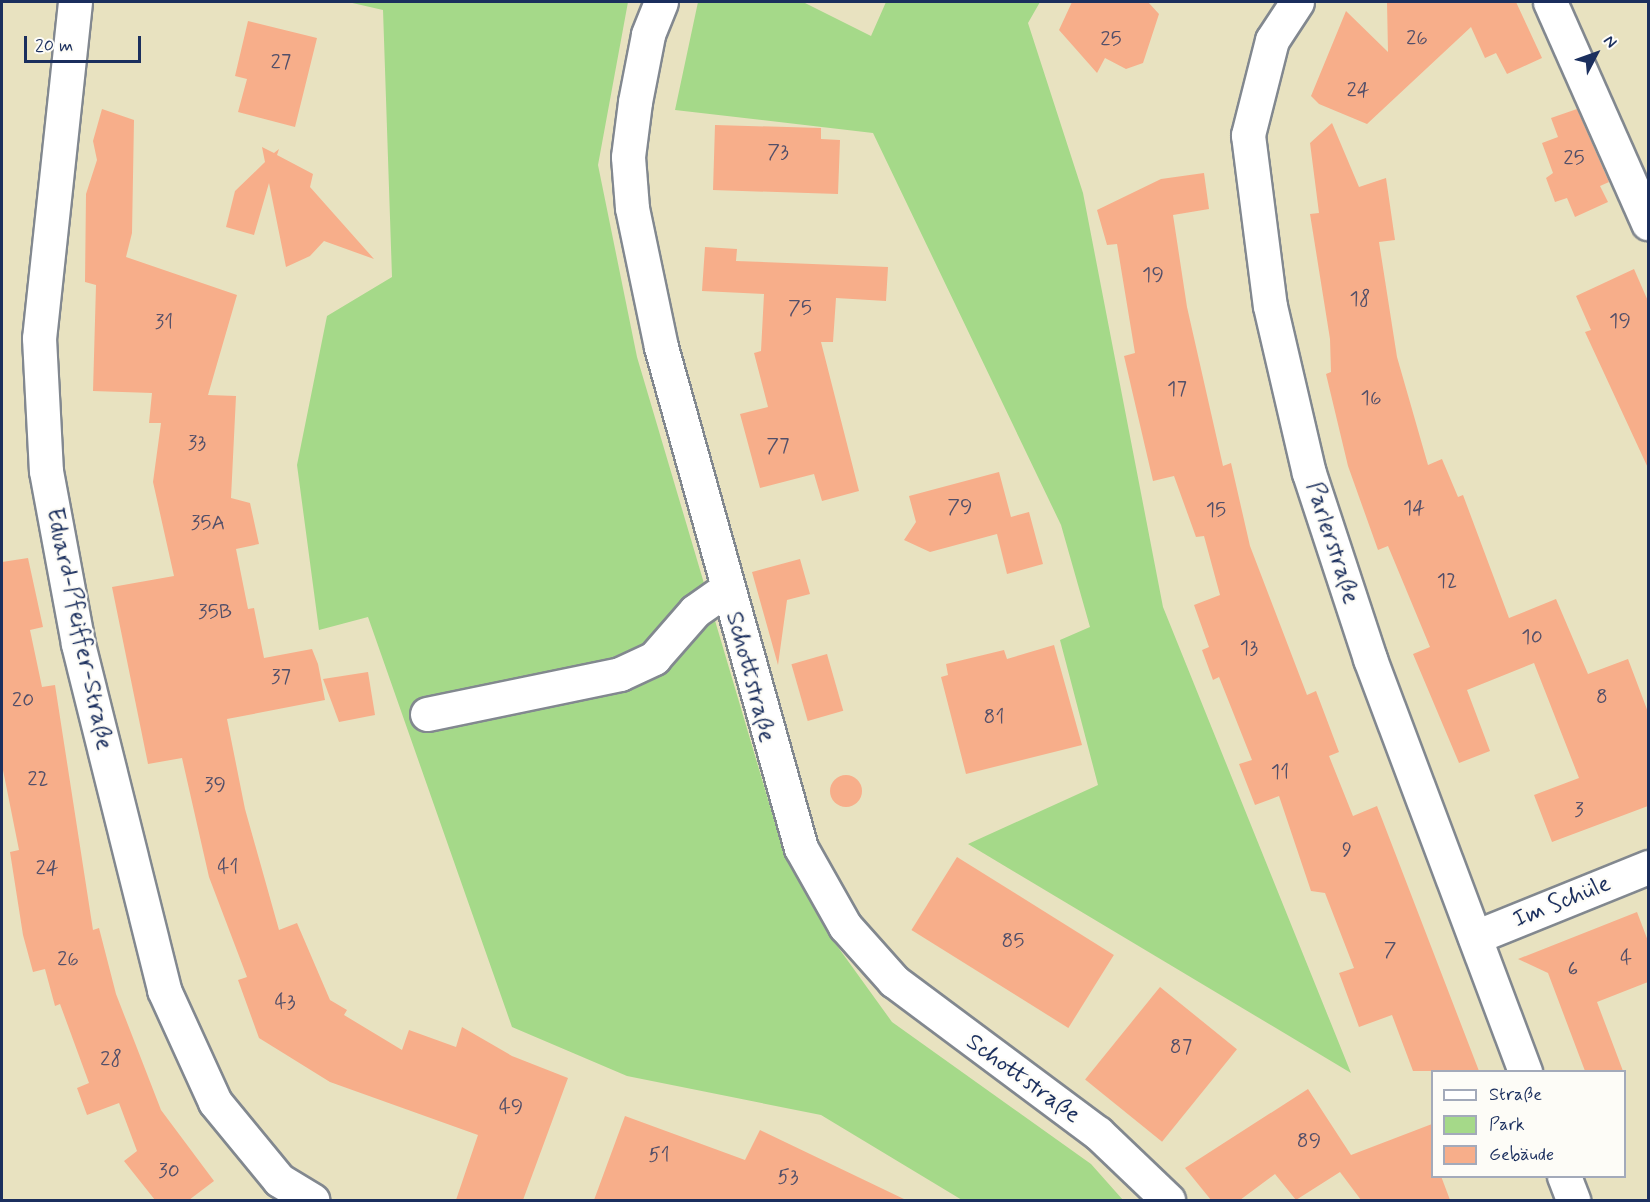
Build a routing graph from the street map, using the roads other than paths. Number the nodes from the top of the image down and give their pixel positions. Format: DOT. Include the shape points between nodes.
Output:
graph roads {
  1 [pos="75,2"];
  2 [pos="660,2"];
  3 [pos="1297,2"];
  4 [pos="1550,2"];
  5 [pos="1648,223"];
  6 [pos="727,590"];
  7 [pos="427,714"];
  8 [pos="1648,867"];
  9 [pos="1475,937"];
  10 [pos="1525,1070"];
  11 [pos="1565,1178"];
  12 [pos="312,1200"];
  13 [pos="1168,1200"];
  14 [pos="1573,1200"];
  1 -- 12 [label="street, Eduard-Pfeiffer-Straße" via="39,338 46,471 76,632 164,990 215,1102 279,1180"];
  2 -- 6 [label="street, Schottstraße" via="635,102 628,157 632,208 661,347"];
  3 -- 9 [label="street, Parlerstraße" via="1272,40 1248,135 1270,306 1320,506 1370,659"];
  4 -- 5 [label="street"];
  6 -- 7 [label="street" via="695,610 654,658 620,674"];
  6 -- 13 [label="street, Schottstraße" via="783,798 801,848 845,926 903,989 1098,1133"];
  8 -- 9 [label="street, Im Schüle"];
  9 -- 10 [label="street, Parlerstraße"];
  11 -- 14 [label="street"];
}
